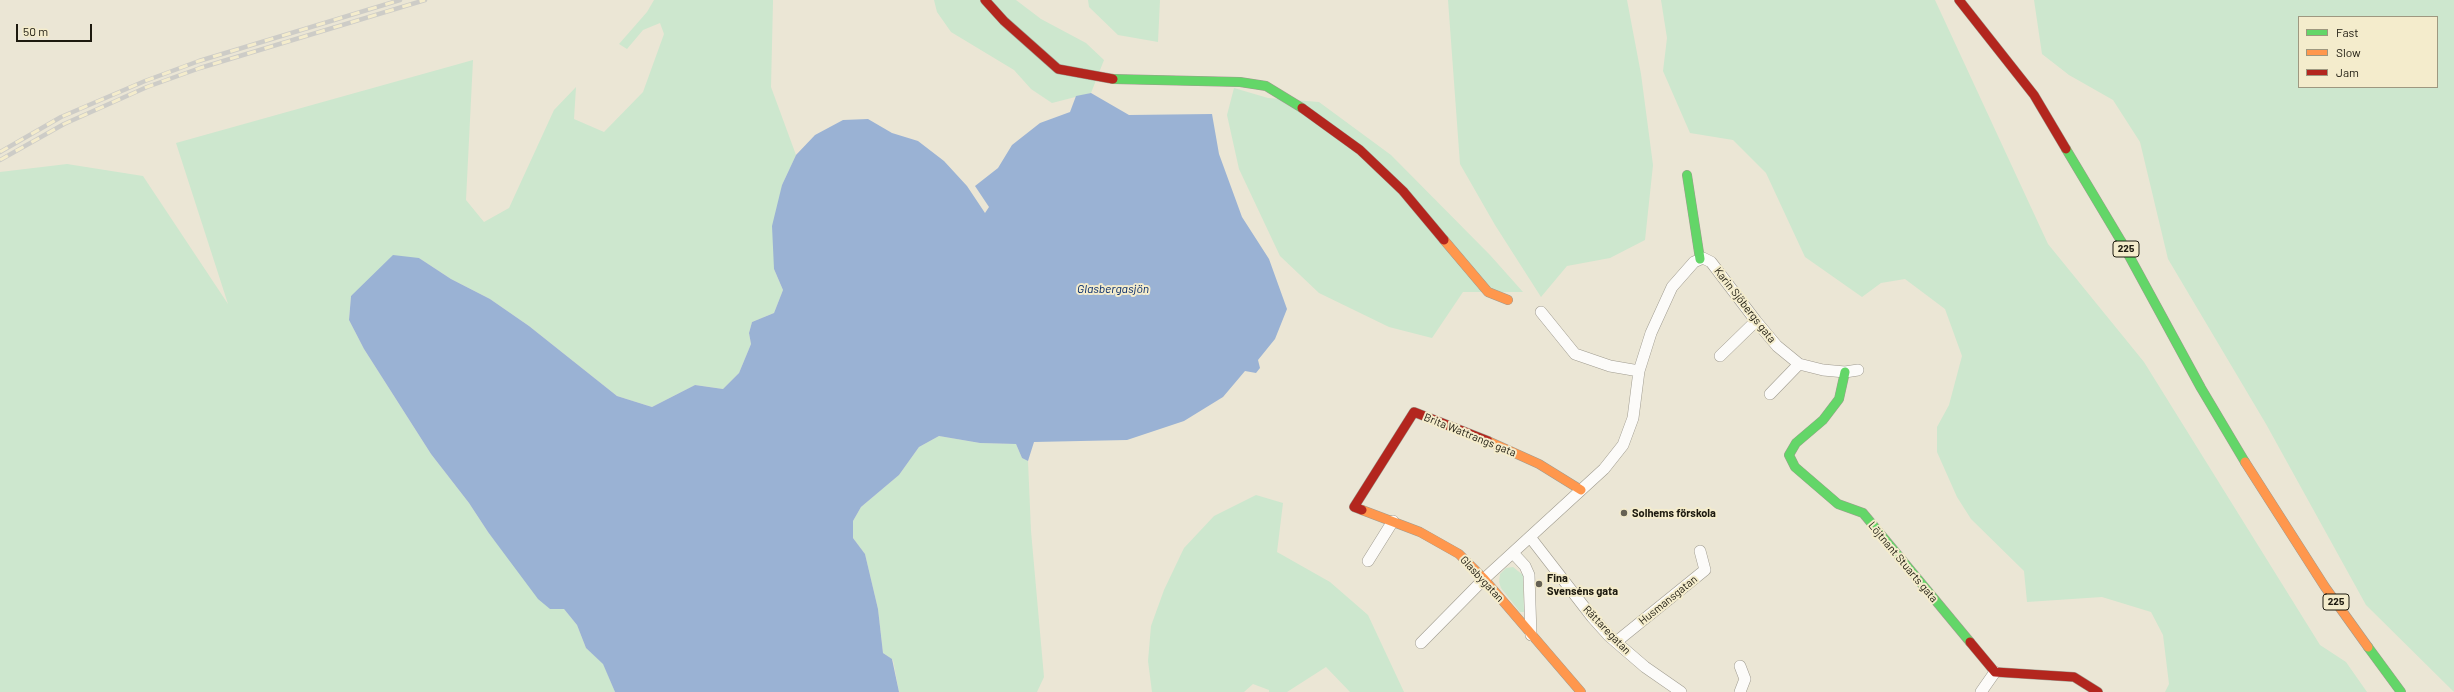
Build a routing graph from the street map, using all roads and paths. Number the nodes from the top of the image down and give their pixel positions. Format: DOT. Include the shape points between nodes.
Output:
graph roads {
  1 [pos="985,0"];
  2 [pos="1959,0"];
  3 [pos="1687,175"];
  4 [pos="1700,259"];
  5 [pos="1508,300"];
  6 [pos="1541,312"];
  7 [pos="1756,321"];
  8 [pos="1720,356"];
  9 [pos="1799,364"];
  10 [pos="1858,370"];
  11 [pos="1639,371"];
  12 [pos="1845,372"];
  13 [pos="1770,394"];
  14 [pos="1582,490"];
  15 [pos="1354,507"];
  16 [pos="1393,521"];
  17 [pos="1530,537"];
  18 [pos="1700,550"];
  19 [pos="1513,553"];
  20 [pos="1368,561"];
  21 [pos="1484,579"];
  22 [pos="1531,635"];
  23 [pos="1421,642"];
  24 [pos="1616,642"];
  25 [pos="1740,666"];
  26 [pos="1995,672"];
  27 [pos="1578,691"];
  28 [pos="1681,692"];
  29 [pos="1740,692"];
  30 [pos="1981,692"];
  31 [pos="2098,692"];
  32 [pos="2401,692"];
  1 -- 5 [label="street" via="1004,21 1058,69 1109,79 1240,82 1266,86 1288,98 1360,150 1403,190 1488,292"];
  2 -- 32 [label="street, 225" via="2005,56 2038,102 2121,241 2201,388 2274,510 2325,587"];
  3 -- 4 [label="street"];
  4 -- 7 [label="street, Karin Sjöbergs gata" via="1711,262"];
  4 -- 11 [label="street" via="1687,268 1672,287 1651,333"];
  6 -- 11 [label="street" via="1575,354 1610,366"];
  7 -- 8 [label="street"];
  7 -- 9 [label="street, Karin Sjöbergs gata" via="1777,346"];
  9 -- 12 [label="street, Karin Sjöbergs gata"];
  9 -- 13 [label="street"];
  10 -- 12 [label="street, Karin Sjöbergs gata"];
  11 -- 14 [label="street" via="1633,418 1626,438 1614,458"];
  12 -- 26 [label="street, Löjtnant Stuarts gata" via="1839,399 1823,420 1796,443 1789,455 1794,467 1838,504 1863,513"];
  14 -- 15 [label="street, Brita Wattrangs gata" via="1518,454 1414,412"];
  14 -- 17 [label="street"];
  15 -- 16 [label="street, Glasbygatan"];
  16 -- 20 [label="street"];
  16 -- 21 [label="street, Glasbygatan" via="1447,546 1471,564"];
  17 -- 19 [label="street"];
  17 -- 24 [label="street, Rättaregatan" via="1592,617"];
  18 -- 24 [label="street, Husmansgatan" via="1705,570"];
  19 -- 21 [label="street"];
  19 -- 22 [label="street" via="1525,566 1529,575"];
  21 -- 22 [label="street, Glasbygatan"];
  21 -- 23 [label="street"];
  22 -- 27 [label="street, Glasbygatan"];
  24 -- 28 [label="street, Rättaregatan" via="1645,667"];
  25 -- 29 [label="street" via="1745,679"];
  26 -- 30 [label="street"];
  26 -- 31 [label="street" via="2074,677"];
}
